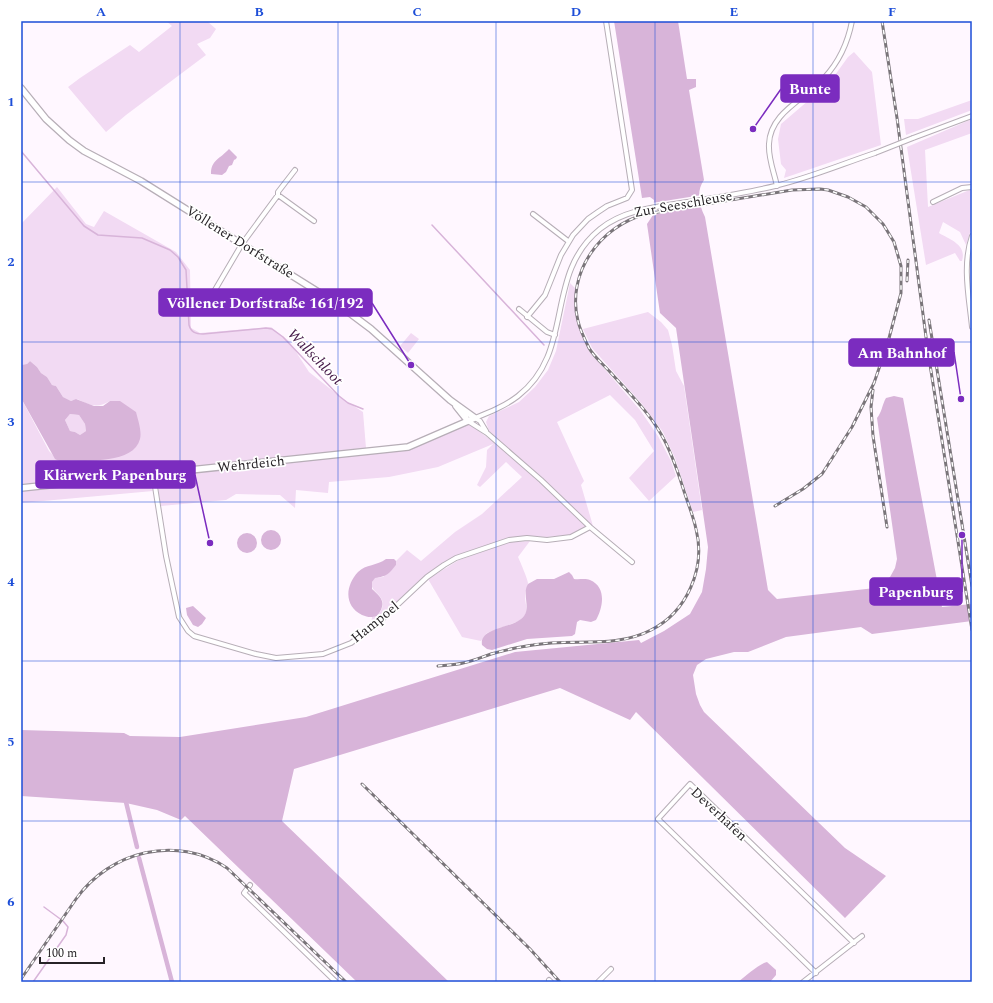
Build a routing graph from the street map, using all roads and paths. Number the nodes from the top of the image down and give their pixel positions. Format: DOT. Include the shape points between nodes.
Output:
graph roads {
  1 [pos="606,21"];
  2 [pos="852,21"];
  3 [pos="21,88"];
  4 [pos="972,116"];
  5 [pos="295,170"];
  6 [pos="777,186"];
  7 [pos="972,187"];
  8 [pos="278,195"];
  9 [pos="934,202"];
  10 [pos="533,214"];
  11 [pos="314,221"];
  12 [pos="972,236"];
  13 [pos="568,241"];
  14 [pos="242,244"];
  15 [pos="208,305"];
  16 [pos="519,309"];
  17 [pos="528,316"];
  18 [pos="972,327"];
  19 [pos="555,335"];
  20 [pos="455,404"];
  21 [pos="475,418"];
  22 [pos="468,421"];
  23 [pos="487,433"];
  24 [pos="153,474"];
  25 [pos="21,488"];
  26 [pos="590,527"];
  27 [pos="632,562"];
  28 [pos="250,885"];
  29 [pos="862,936"];
  30 [pos="854,943"];
  31 [pos="611,969"];
  32 [pos="816,973"];
  33 [pos="336,982"];
  34 [pos="598,982"];
  35 [pos="804,982"];
  1 -- 13 [label="street" via="632,190 627,198 607,206 588,219"];
  2 -- 6 [label="street" via="845,45 835,64 814,88 775,122 769,143"];
  3 -- 14 [label="street, Völlener Dorfstraße" via="54,127 73,143 141,181"];
  4 -- 6 [label="street, Zur Seeschleuse, bridge" via="875,153"];
  5 -- 8 [label="street"];
  6 -- 19 [label="street, Zur Seeschleuse" via="645,209 609,222 591,236 579,251 569,272"];
  7 -- 9 [label="street" via="962,188"];
  8 -- 11 [label="street"];
  8 -- 14 [label="street"];
  10 -- 13 [label="street"];
  12 -- 18 [label="street" via="967,271"];
  13 -- 17 [label="street" via="545,295"];
  14 -- 15 [label="street"];
  14 -- 20 [label="street, Völlener Dorfstraße" via="352,314"];
  16 -- 17 [label="street"];
  17 -- 19 [label="street" via="547,332"];
  19 -- 21 [label="street, Zur Seeschleuse" via="545,363 530,385 502,407"];
  20 -- 21 [label="street, Völlener Dorfstraße"];
  20 -- 22 [label="street, Völlener Dorfstraße"];
  21 -- 22 [label="street, Wehrdeich"];
  21 -- 23 [label="street"];
  22 -- 23 [label="street"];
  22 -- 24 [label="street, Wehrdeich" via="408,447"];
  23 -- 26 [label="street"];
  24 -- 25 [label="street, Wehrdeich"];
  24 -- 26 [label="street, Hampoel" via="166,556 183,625 194,636 276,658 323,654 351,643 377,624 427,577 456,558 509,540 571,537"];
  26 -- 27 [label="street"];
  28 -- 33 [label="street" via="244,892"];
  29 -- 30 [label="street"];
  30 -- 32 [label="street"];
  30 -- 32 [label="street, Deverhafen" via="690,784 658,819"];
  31 -- 34 [label="street"];
  32 -- 35 [label="street"];
}
